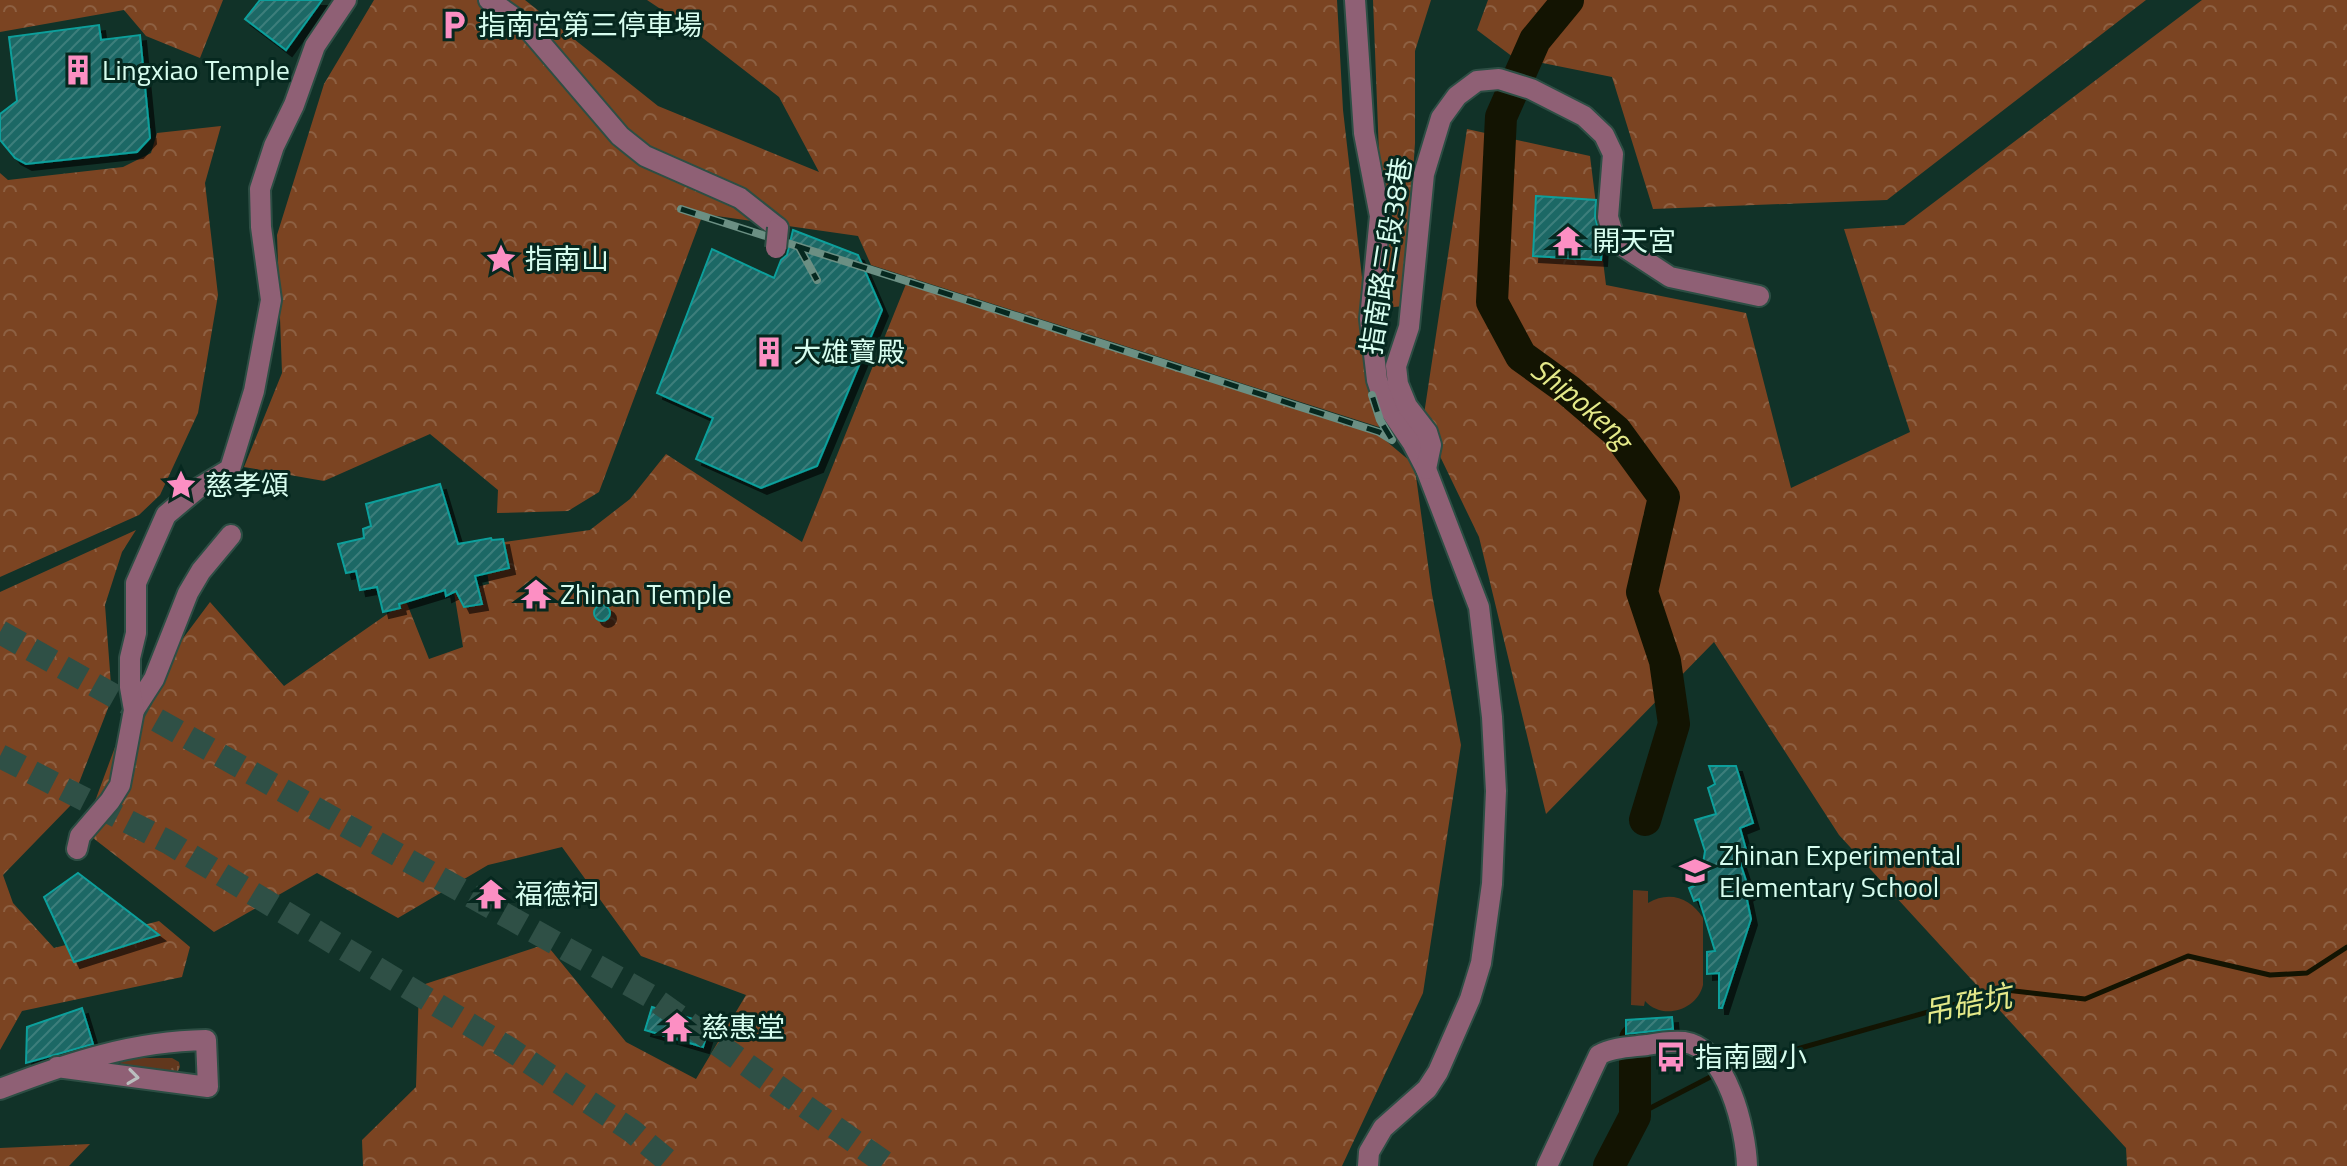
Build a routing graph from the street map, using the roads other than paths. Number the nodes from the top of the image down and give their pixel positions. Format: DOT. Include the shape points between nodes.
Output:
graph roads {
  1 [pos="346,0"];
  2 [pos="489,0"];
  3 [pos="1355,0"];
  4 [pos="777,238"];
  5 [pos="1759,296"];
  6 [pos="1426,469"];
  7 [pos="231,535"];
  8 [pos="134,710"];
  9 [pos="77,849"];
  10 [pos="57,1067"];
  11 [pos="0,1089"];
  12 [pos="1746,1140"];
  13 [pos="1368,1166"];
  14 [pos="1547,1166"];
  15 [pos="1738,1166"];
  16 [pos="1747,1166"];
  1 -- 8 [label="street" via="315,46 260,189 271,300 254,391 230,469 166,515 136,583 130,658"];
  2 -- 4 [label="street" via="526,26 620,136 645,156 740,198"];
  3 -- 6 [label="street" via="1364,133 1380,216 1370,319 1377,380"];
  5 -- 6 [label="street, 指南路三段38巷" via="1670,277 1615,241 1608,217 1613,154 1604,135 1584,116 1531,89 1499,79 1477,81 1441,118 1424,174 1409,327 1396,366 1398,384 1431,445"];
  6 -- 13 [label="street" via="1483,625 1496,791 1492,884 1481,963 1438,1072 1427,1089 1383,1128 1369,1152"];
  7 -- 8 [label="street" via="188,593 154,679"];
  8 -- 9 [label="street" via="120,785 80,836"];
  10 -- 10 [label="street, one-way" via="163,1081 208,1087 206,1040 122,1048"];
  10 -- 11 [label="street"];
  12 -- 14 [label="street" via="1737,1103 1704,1050 1684,1042 1661,1043 1599,1055"];
  12 -- 15 [label="street"];
  12 -- 16 [label="street"];
}
